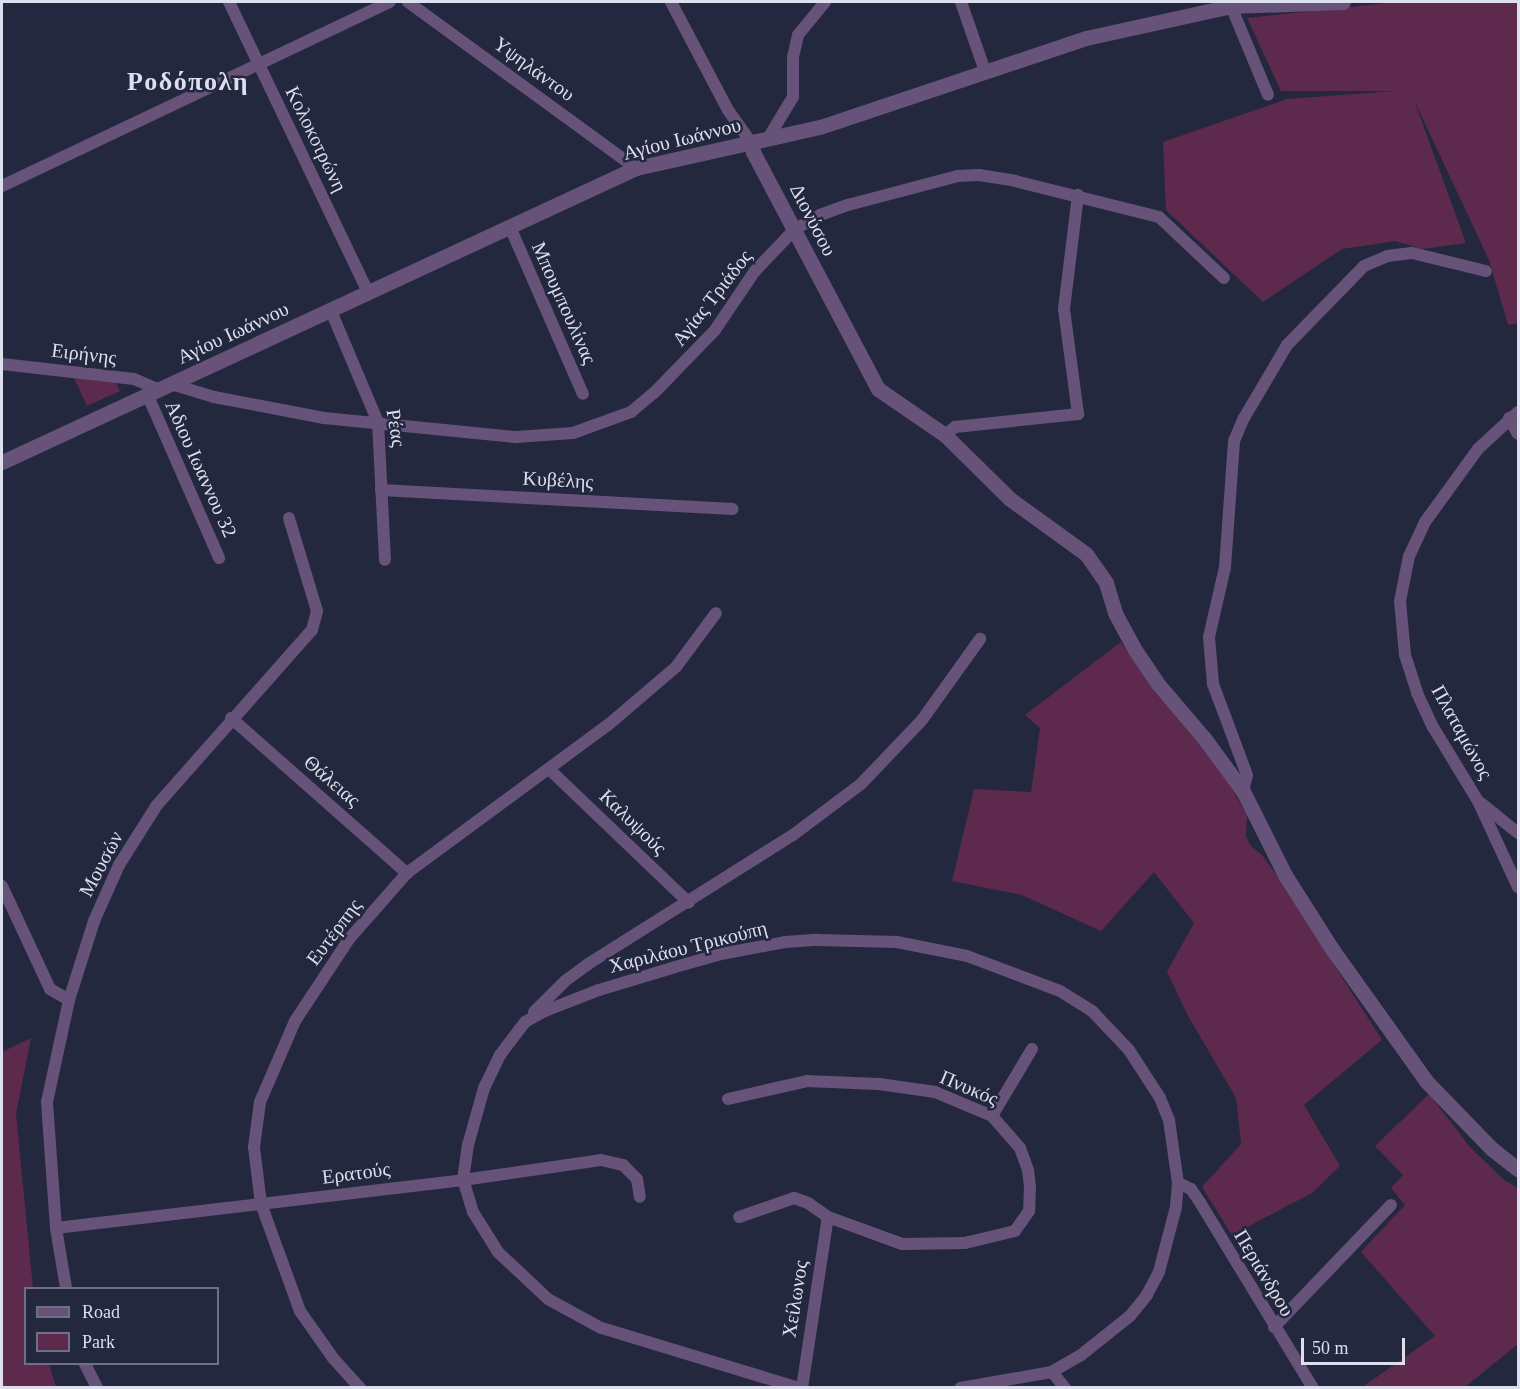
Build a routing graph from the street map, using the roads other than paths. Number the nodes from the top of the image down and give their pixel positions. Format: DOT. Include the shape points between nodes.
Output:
graph roads {
  1 [pos="228,2"];
  2 [pos="389,2"];
  3 [pos="408,2"];
  4 [pos="671,2"];
  5 [pos="825,2"];
  6 [pos="961,2"];
  7 [pos="1343,2"];
  8 [pos="1231,6"];
  9 [pos="260,65"];
  10 [pos="985,70"];
  11 [pos="1268,95"];
  12 [pos="760,142"];
  13 [pos="636,168"];
  14 [pos="2,186"];
  15 [pos="1078,195"];
  16 [pos="510,227"];
  17 [pos="795,230"];
  18 [pos="1486,271"];
  19 [pos="1224,278"];
  20 [pos="369,294"];
  21 [pos="332,311"];
  22 [pos="2,364"];
  23 [pos="159,390"];
  24 [pos="583,394"];
  25 [pos="1514,415"];
  26 [pos="378,422"];
  27 [pos="1518,434"];
  28 [pos="945,435"];
  29 [pos="2,462"];
  30 [pos="381,490"];
  31 [pos="732,509"];
  32 [pos="289,518"];
  33 [pos="219,558"];
  34 [pos="385,560"];
  35 [pos="716,613"];
  36 [pos="980,639"];
  37 [pos="231,718"];
  38 [pos="550,770"];
  39 [pos="1242,791"];
  40 [pos="1478,801"];
  41 [pos="1518,833"];
  42 [pos="407,873"];
  43 [pos="2,886"];
  44 [pos="1518,887"];
  45 [pos="689,903"];
  46 [pos="69,1000"];
  47 [pos="525,1022"];
  48 [pos="1032,1049"];
  49 [pos="728,1099"];
  50 [pos="992,1116"];
  51 [pos="1518,1169"];
  52 [pos="463,1180"];
  53 [pos="1178,1183"];
  54 [pos="640,1197"];
  55 [pos="261,1204"];
  56 [pos="1391,1205"];
  57 [pos="738,1217"];
  58 [pos="828,1217"];
  59 [pos="56,1228"];
  60 [pos="66,1287"];
  61 [pos="1274,1327"];
  62 [pos="86,1365"];
  63 [pos="1052,1372"];
  64 [pos="97,1388"];
  65 [pos="360,1388"];
  66 [pos="800,1388"];
  67 [pos="960,1388"];
  68 [pos="1065,1388"];
  69 [pos="1313,1388"];
  1 -- 9 [label="street, Κολοκοτρώνη"];
  2 -- 9 [label="street"];
  3 -- 13 [label="street, Υψηλάντου"];
  4 -- 12 [label="street, Διονύσου" via="728,110"];
  5 -- 12 [label="street" via="798,35 793,57 793,97"];
  6 -- 10 [label="street"];
  7 -- 8 [label="street, Αγίου Ιωάννου"];
  8 -- 10 [label="street, Αγίου Ιωάννου" via="1086,38"];
  8 -- 11 [label="street"];
  9 -- 14 [label="street"];
  9 -- 20 [label="street, Κολοκοτρώνη"];
  10 -- 12 [label="street, Αγίου Ιωάννου" via="820,127"];
  12 -- 13 [label="street, Αγίου Ιωάννου"];
  12 -- 17 [label="street, Διονύσου" via="753,152"];
  13 -- 16 [label="street, Αγίου Ιωάννου"];
  15 -- 17 [label="street, Αγίας Τριάδος" via="991,177 958,176 848,205"];
  15 -- 19 [label="street, Αγίας Τριάδος" via="1159,217"];
  15 -- 28 [label="street" via="1064,309 1078,414 955,427"];
  16 -- 20 [label="street, Αγίου Ιωάννου"];
  16 -- 24 [label="street, Μπουμπουλίνας"];
  17 -- 26 [label="street, Αγίας Τριάδος" via="755,271 698,350 631,412 573,433 516,437"];
  17 -- 28 [label="street, Διονύσου" via="878,389"];
  18 -- 39 [label="street" via="1412,253 1387,256 1364,266 1287,345 1237,433 1230,469 1225,567 1211,625 1210,660 1214,684 1247,775"];
  20 -- 21 [label="street, Αγίου Ιωάννου"];
  21 -- 23 [label="street, Αγίου Ιωάννου"];
  21 -- 26 [label="street, Ρέας"];
  22 -- 23 [label="street, Ειρήνης" via="134,379"];
  23 -- 26 [label="street, Αγίας Τριάδος"];
  23 -- 29 [label="street, Αγίου Ιωάννου"];
  23 -- 33 [label="street, Αδιου Ιωαννου 32"];
  25 -- 27 [label="street"];
  25 -- 40 [label="street, Πλαταμώνος" via="1478,449 1425,522 1407,563 1400,602 1406,655 1417,693"];
  26 -- 30 [label="street, Ρέας"];
  28 -- 39 [label="street, Διονύσου" via="1010,499 1086,554 1106,583 1115,613 1135,650"];
  30 -- 31 [label="street, Κυβέλης"];
  30 -- 34 [label="street, Ρέας"];
  32 -- 37 [label="street, Μουσών" via="317,611 312,630"];
  35 -- 38 [label="street, Ευτέρπης" via="676,668"];
  36 -- 45 [label="street" via="922,720 861,784 793,835"];
  37 -- 42 [label="street, Θάλειας"];
  37 -- 46 [label="street, Μουσών" via="157,805 119,865 93,921"];
  38 -- 42 [label="street, Ευτέρπης"];
  38 -- 45 [label="street, Καλυψούς"];
  39 -- 51 [label="street, Διονύσου" via="1285,875 1332,949 1426,1081 1492,1149"];
  40 -- 41 [label="street"];
  40 -- 44 [label="street, Πλαταμώνος"];
  42 -- 55 [label="street, Ευτέρπης" via="349,939 295,1021 260,1102 254,1147"];
  43 -- 46 [label="street" via="50,989"];
  45 -- 47 [label="street" via="588,964"];
  46 -- 59 [label="street, Μουσών" via="47,1102"];
  47 -- 52 [label="street, Χαριλάου Τρικούπη" via="500,1055 484,1088"];
  47 -- 53 [label="street, Χαριλάου Τρικούπη" via="634,978 721,954 784,942 897,942 967,956 1060,991 1111,1027 1160,1098 1169,1120"];
  48 -- 50 [label="street"];
  49 -- 50 [label="street, Πνυκός" via="807,1081 879,1084 935,1092"];
  50 -- 58 [label="street, Πνυκός" via="1020,1148 1028,1170 1029,1211 1015,1230 965,1243 902,1244"];
  52 -- 54 [label="street, Ερατούς" via="601,1160 623,1165 637,1179"];
  52 -- 55 [label="street, Ερατούς"];
  52 -- 66 [label="street, Χαριλάου Τρικούπη" via="473,1212 498,1252 548,1299 601,1328"];
  53 -- 61 [label="street, Περιάνδρου" via="1191,1189"];
  53 -- 63 [label="street, Χαριλάου Τρικούπη" via="1169,1239 1147,1294 1130,1316 1102,1339"];
  55 -- 59 [label="street, Ερατούς"];
  55 -- 65 [label="street, Ευτέρπης" via="300,1311"];
  56 -- 61 [label="street"];
  57 -- 58 [label="street, Πνυκός" via="794,1198"];
  58 -- 66 [label="street, Χείλωνος"];
  59 -- 60 [label="street, Μουσών"];
  61 -- 69 [label="street, Περιάνδρου"];
  62 -- 64 [label="street"];
  63 -- 67 [label="street, Χαριλάου Τρικούπη"];
  63 -- 68 [label="street"];
}
